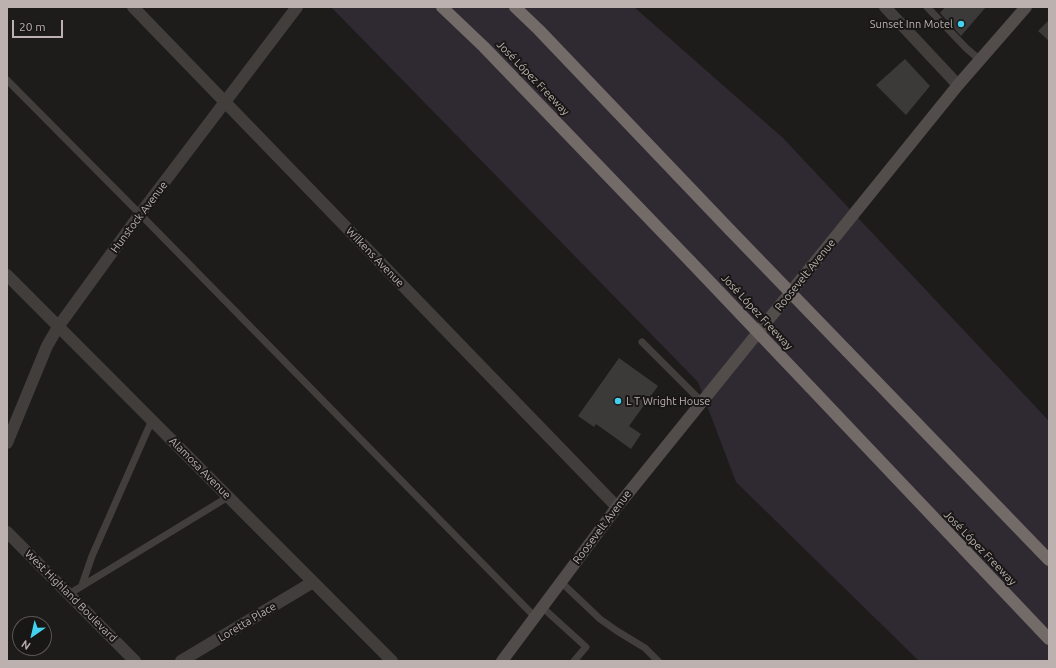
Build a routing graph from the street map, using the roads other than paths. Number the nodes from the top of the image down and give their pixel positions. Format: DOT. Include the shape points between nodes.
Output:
graph roads {
  1 [pos="133,7"];
  2 [pos="297,7"];
  3 [pos="442,7"];
  4 [pos="515,7"];
  5 [pos="885,7"];
  6 [pos="927,7"];
  7 [pos="1026,7"];
  8 [pos="980,60"];
  9 [pos="7,80"];
  10 [pos="958,85"];
  11 [pos="225,102"];
  12 [pos="140,214"];
  13 [pos="7,275"];
  14 [pos="58,327"];
  15 [pos="642,342"];
  16 [pos="702,402"];
  17 [pos="152,420"];
  18 [pos="7,443"];
  19 [pos="228,497"];
  20 [pos="617,507"];
  21 [pos="7,532"];
  22 [pos="1049,560"];
  23 [pos="313,582"];
  24 [pos="561,582"];
  25 [pos="82,585"];
  26 [pos="69,594"];
  27 [pos="542,607"];
  28 [pos="535,617"];
  29 [pos="1049,639"];
  30 [pos="135,661"];
  31 [pos="180,661"];
  32 [pos="392,661"];
  33 [pos="502,661"];
  34 [pos="574,661"];
  35 [pos="658,661"];
  1 -- 11 [label="street, Wilkens Avenue"];
  2 -- 11 [label="street, Hunstock Avenue"];
  3 -- 29 [label="highway, José López Freeway, bridge" via="484,47 691,262"];
  4 -- 22 [label="highway, bridge"];
  5 -- 10 [label="street"];
  6 -- 8 [label="lane"];
  7 -- 8 [label="main road, Roosevelt Avenue"];
  8 -- 10 [label="main road, Roosevelt Avenue"];
  9 -- 12 [label="lane"];
  10 -- 16 [label="main road, Roosevelt Avenue"];
  11 -- 12 [label="street, Hunstock Avenue"];
  11 -- 20 [label="street, Wilkens Avenue"];
  12 -- 14 [label="street, Hunstock Avenue"];
  12 -- 28 [label="lane"];
  13 -- 14 [label="street, Alamosa Avenue"];
  14 -- 17 [label="street, Alamosa Avenue"];
  14 -- 18 [label="street, Hunstock Avenue" via="47,346"];
  15 -- 16 [label="lane"];
  16 -- 20 [label="main road, Roosevelt Avenue"];
  17 -- 19 [label="street, Alamosa Avenue"];
  17 -- 25 [label="lane" via="92,556"];
  19 -- 23 [label="street, Alamosa Avenue"];
  19 -- 25 [label="lane"];
  20 -- 24 [label="main road, Roosevelt Avenue"];
  21 -- 26 [label="street, West Highland Boulevard"];
  23 -- 31 [label="street, Loretta Place"];
  23 -- 32 [label="street, Alamosa Avenue"];
  24 -- 27 [label="main road, Roosevelt Avenue"];
  24 -- 35 [label="lane" via="600,619 646,648"];
  25 -- 26 [label="lane"];
  26 -- 30 [label="street, West Highland Boulevard"];
  27 -- 28 [label="main road, Roosevelt Avenue"];
  27 -- 34 [label="lane" via="586,647"];
  28 -- 33 [label="main road, Roosevelt Avenue"];
}
